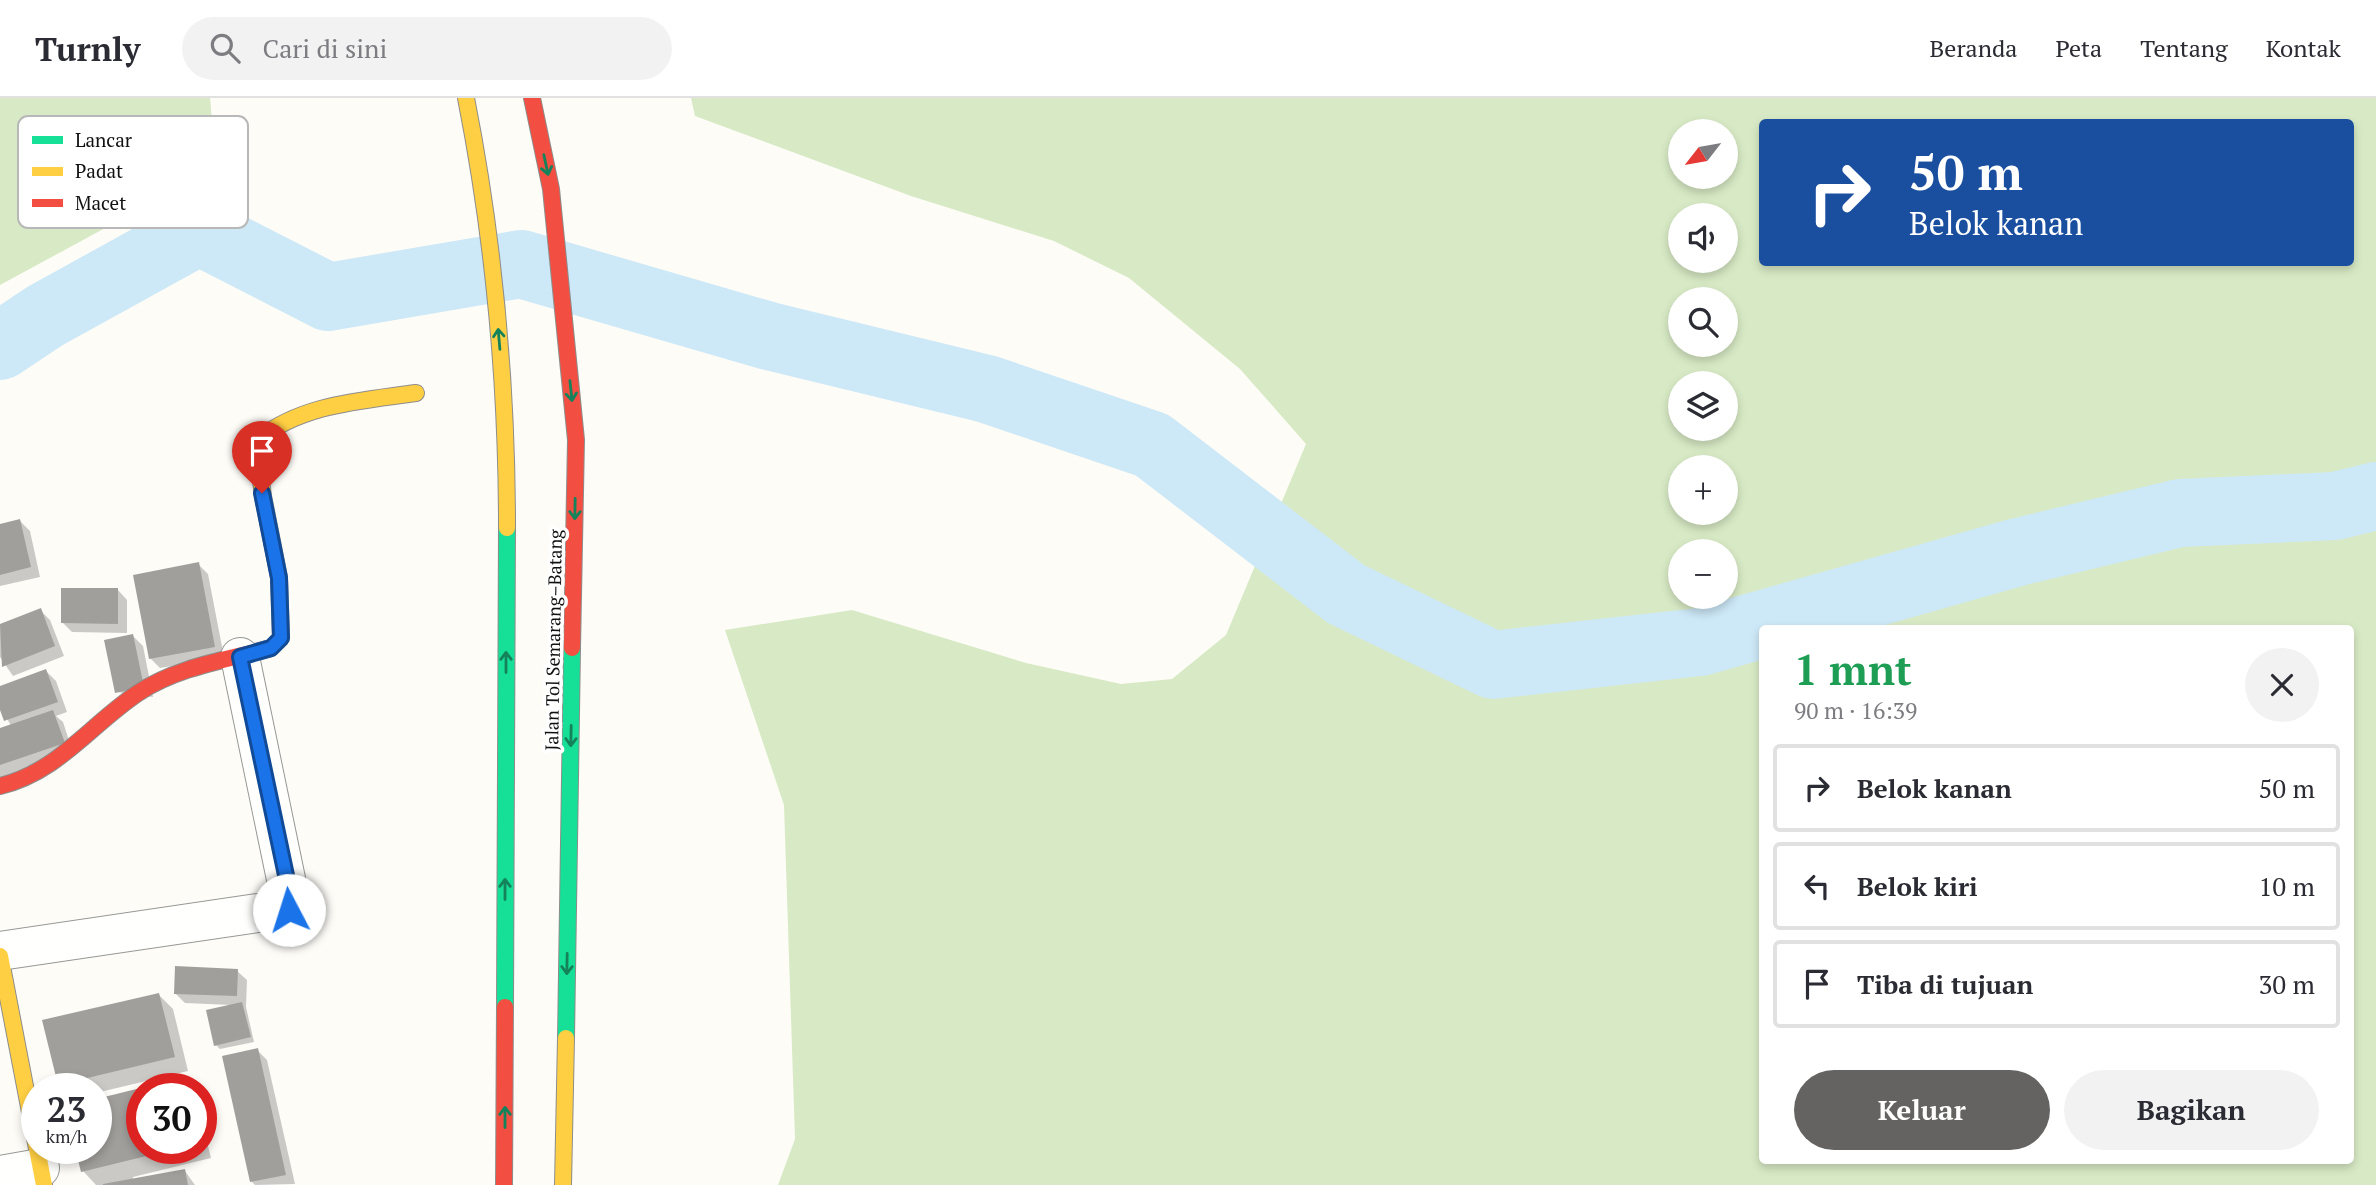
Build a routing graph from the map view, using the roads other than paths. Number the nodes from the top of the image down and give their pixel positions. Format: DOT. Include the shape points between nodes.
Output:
graph roads {
  1 [pos="466,98"];
  2 [pos="532,98"];
  3 [pos="416,393"];
  4 [pos="243,670"];
  5 [pos="0,786"];
  6 [pos="0,953"];
  7 [pos="0,1175"];
  8 [pos="42,1177"];
  9 [pos="504,1185"];
  10 [pos="563,1185"];
  9 -- 1 [label="main road, one-way" via="508,431 486,200"];
  2 -- 10 [label="main road, Jalan Tol Semarang–Batang, one-way" via="551,189 576,440"];
  3 -- 4 [label="main road" via="286,419 256,441 279,578 282,627 281,638"];
  4 -- 5 [label="main road" via="161,679 31,776"];
  4 -- 6 [label="street" via="292,908"];
  6 -- 8 [label="main road"];
  7 -- 8 [label="street"];
}
